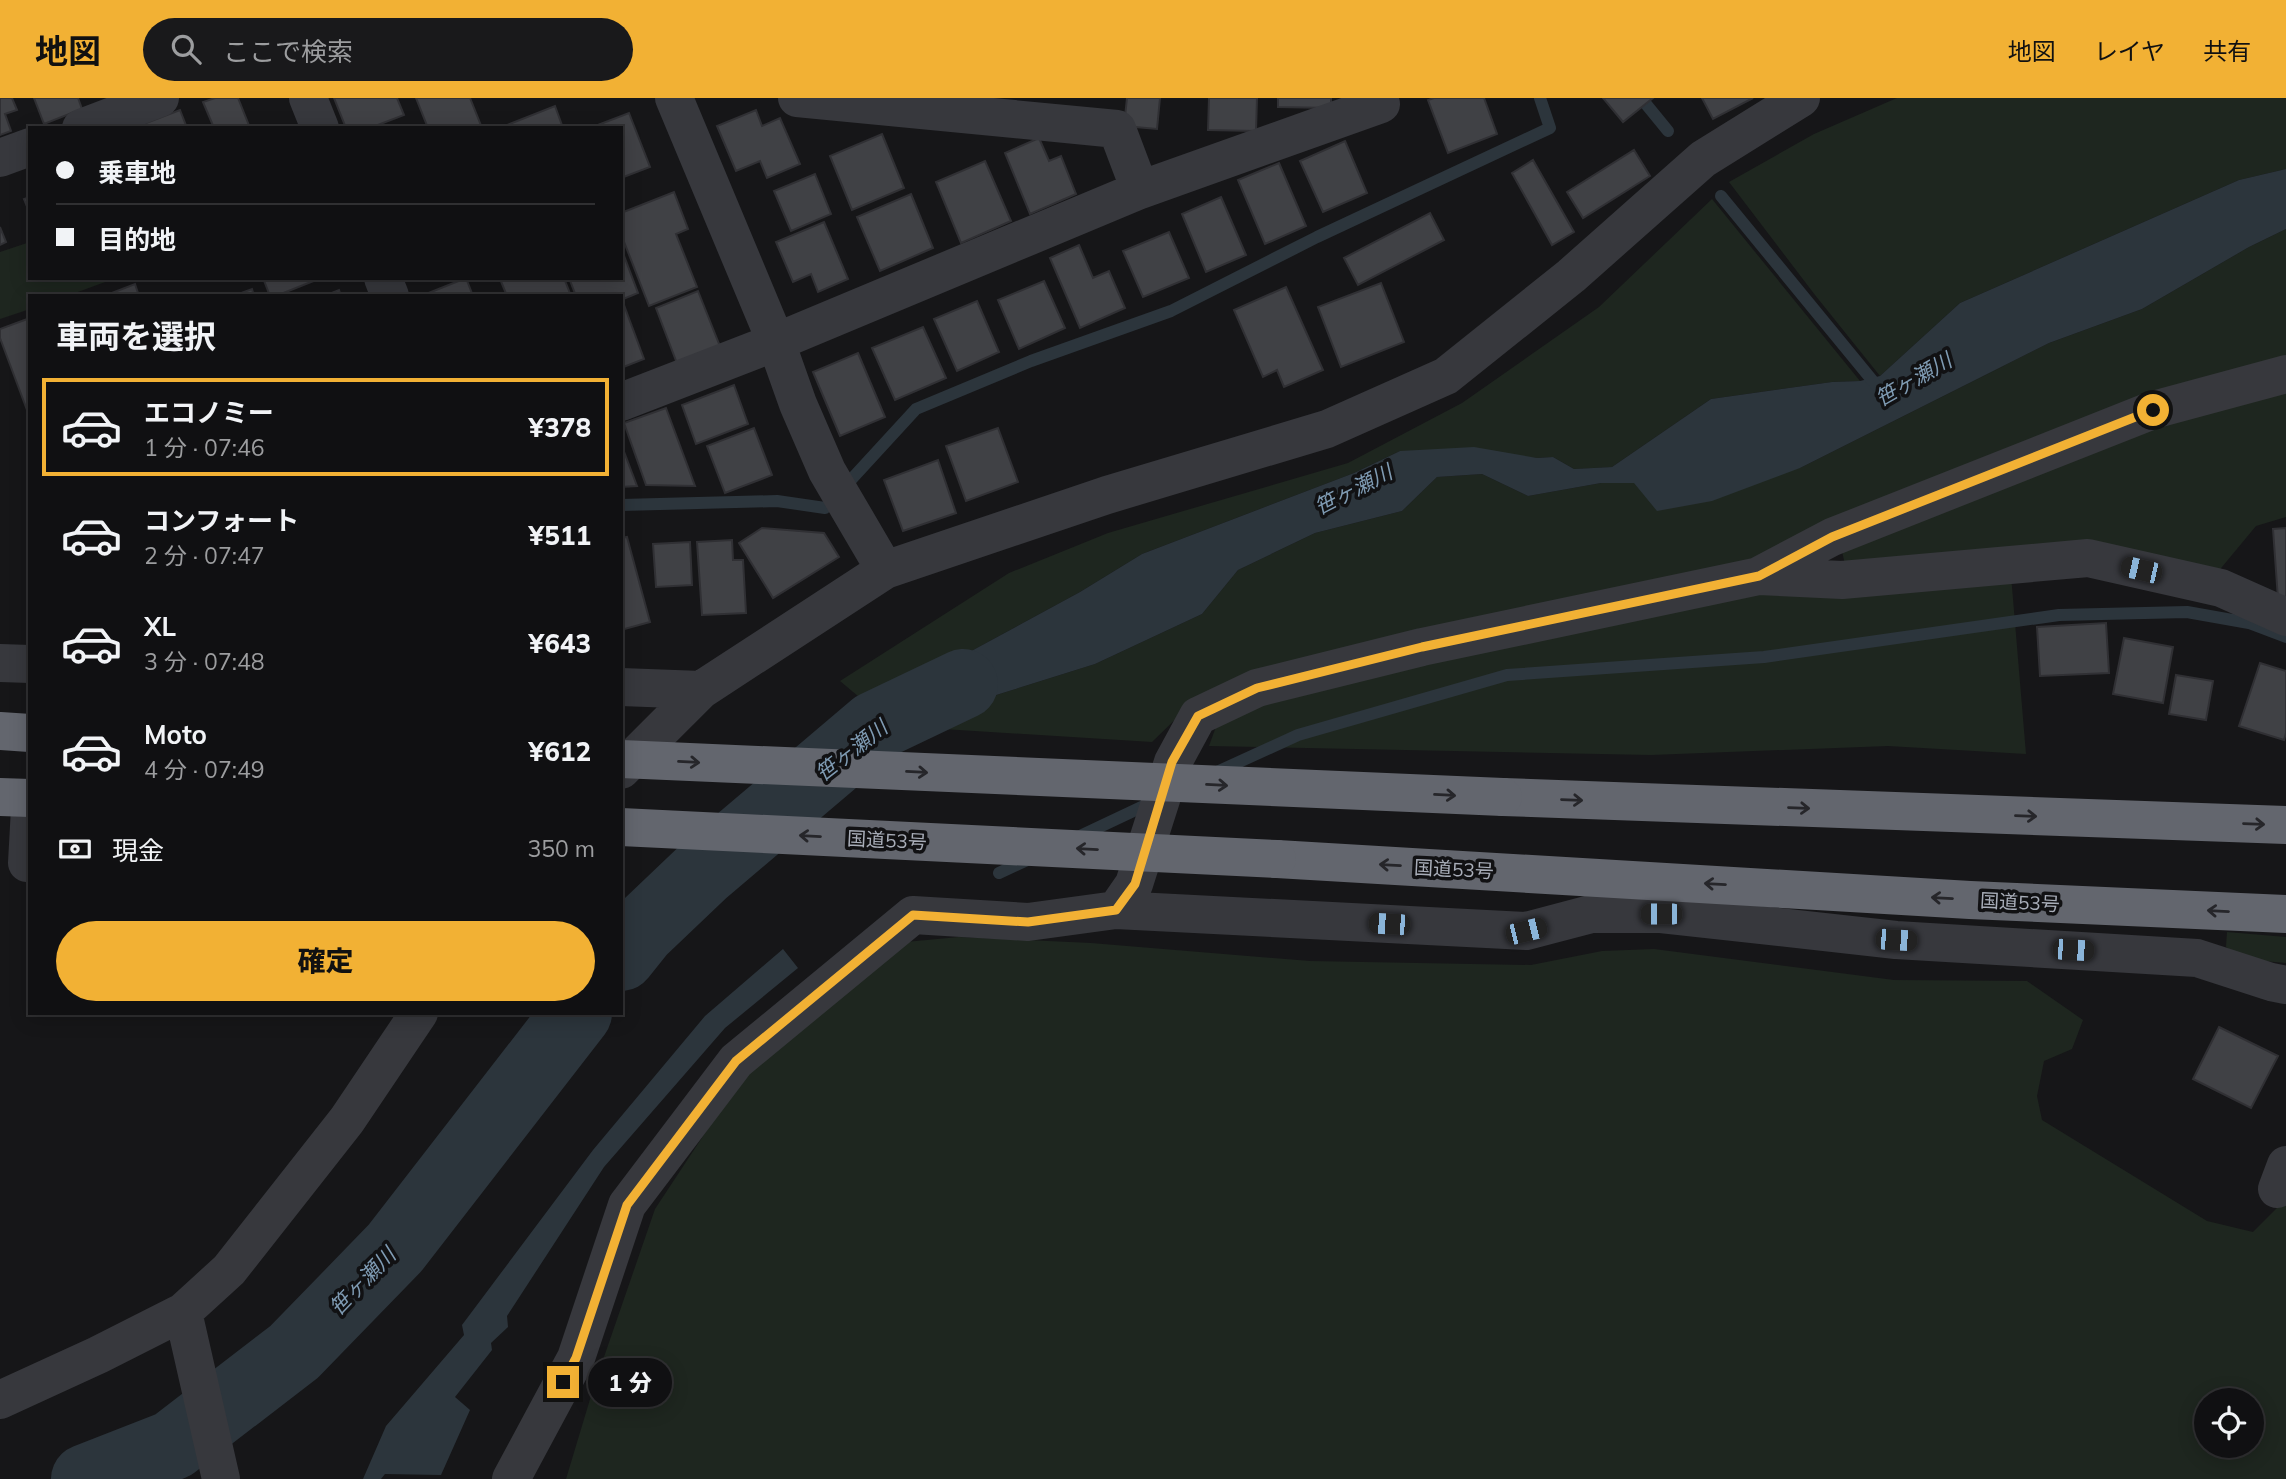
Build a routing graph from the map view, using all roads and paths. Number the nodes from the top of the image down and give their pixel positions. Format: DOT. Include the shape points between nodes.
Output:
graph roads {
  1 [pos="160,98"];
  2 [pos="308,98"];
  3 [pos="674,98"];
  4 [pos="797,98"];
  5 [pos="1801,98"];
  6 [pos="1381,104"];
  7 [pos="86,126"];
  8 [pos="319,126"];
  9 [pos="28,148"];
  10 [pos="0,158"];
  11 [pos="1140,190"];
  12 [pos="776,342"];
  13 [pos="2286,374"];
  14 [pos="623,401"];
  15 [pos="885,570"];
  16 [pos="1759,576"];
  17 [pos="2286,617"];
  18 [pos="0,663"];
  19 [pos="28,664"];
  20 [pos="623,687"];
  21 [pos="701,690"];
  22 [pos="0,731"];
  23 [pos="28,733"];
  24 [pos="623,759"];
  25 [pos="623,769"];
  26 [pos="0,797"];
  27 [pos="28,798"];
  28 [pos="28,818"];
  29 [pos="2286,825"];
  30 [pos="623,827"];
  31 [pos="19,863"];
  32 [pos="1116,910"];
  33 [pos="2286,914"];
  34 [pos="2286,985"];
  35 [pos="410,1020"];
  36 [pos="185,1324"];
  37 [pos="0,1400"];
  38 [pos="221,1479"];
  39 [pos="511,1479"];
  1 -- 7 [label="street"];
  2 -- 8 [label="street"];
  3 -- 12 [label="street"];
  4 -- 11 [label="street" via="1117,130"];
  5 -- 15 [label="street" via="1703,159 1571,276 1446,376 1327,429 1107,495"];
  6 -- 11 [label="street"];
  9 -- 10 [label="street"];
  11 -- 12 [label="street"];
  12 -- 14 [label="street"];
  12 -- 15 [label="street" via="827,471"];
  13 -- 16 [label="street" via="2153,410 1832,537"];
  15 -- 21 [label="street"];
  16 -- 17 [label="street" via="1843,580 2088,558 2221,588"];
  16 -- 32 [label="street" via="1422,647 1257,688 1198,716 1172,762 1135,884"];
  18 -- 19 [label="street"];
  20 -- 21 [label="street"];
  21 -- 25 [label="street"];
  22 -- 23 [label="highway"];
  24 -- 29 [label="highway, one-way, bridge"];
  26 -- 27 [label="highway"];
  28 -- 31 [label="street"];
  33 -- 30 [label="highway, 国道53号, one-way, bridge"];
  32 -- 34 [label="street" via="1526,931 1591,914 1661,914 1896,940 2197,958"];
  32 -- 39 [label="street" via="1028,922 913,915 736,1061 627,1205 576,1358"];
  35 -- 36 [label="street" via="347,1119"];
  36 -- 37 [label="street" via="98,1355"];
  36 -- 38 [label="street"];
}
